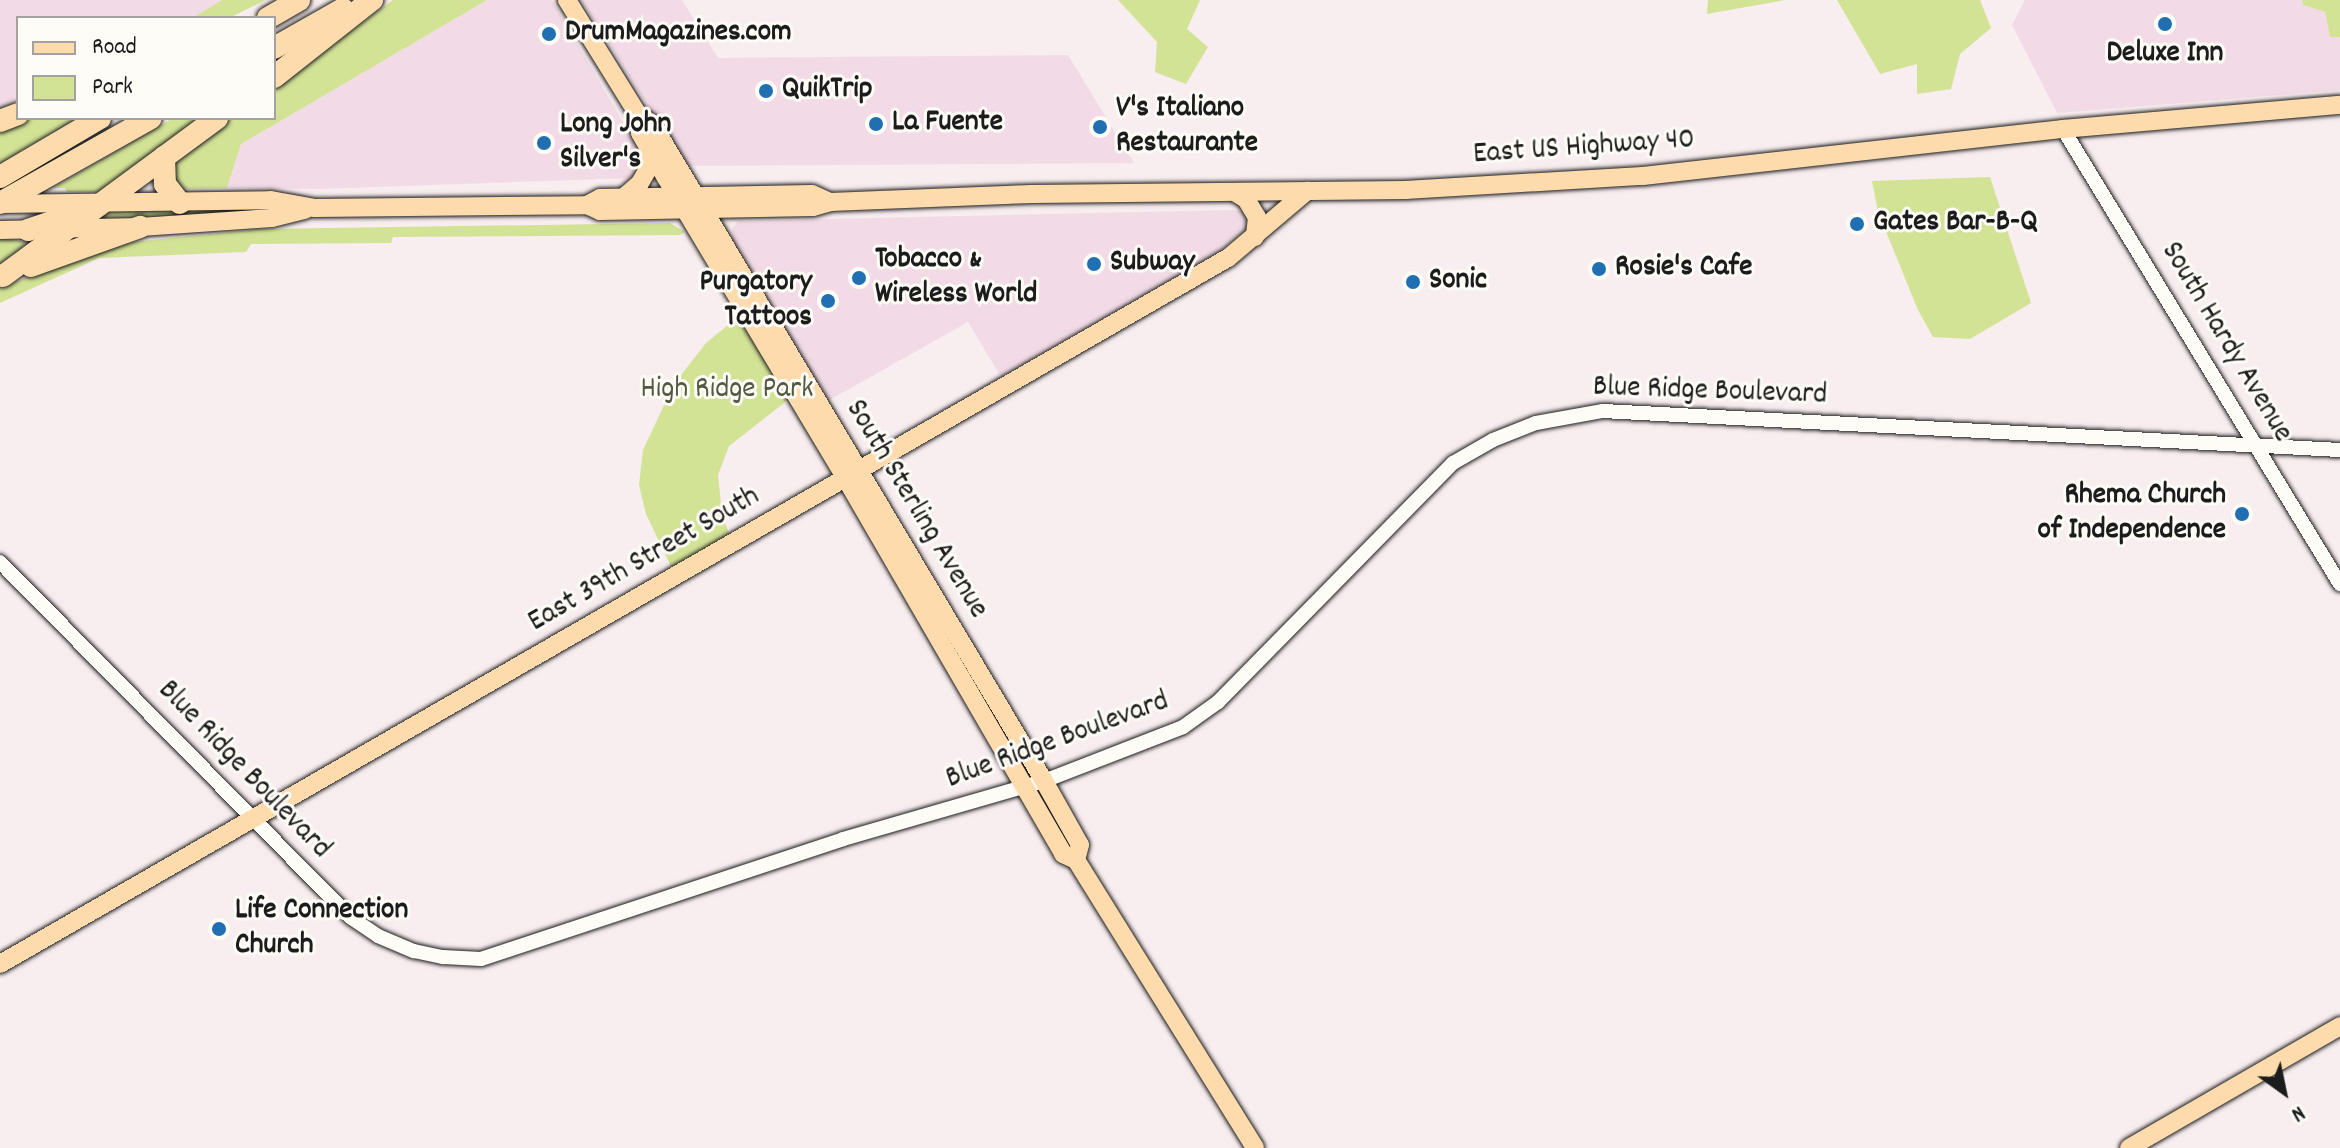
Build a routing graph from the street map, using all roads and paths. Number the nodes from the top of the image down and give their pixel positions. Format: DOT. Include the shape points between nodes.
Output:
graph roads {
  1 [pos="299,0"];
  2 [pos="359,0"];
  3 [pos="372,0"];
  4 [pos="567,0"];
  5 [pos="271,16"];
  6 [pos="276,47"];
  7 [pos="276,75"];
  8 [pos="2340,105"];
  9 [pos="637,113"];
  10 [pos="97,120"];
  11 [pos="148,120"];
  12 [pos="214,120"];
  13 [pos="2063,129"];
  14 [pos="648,147"];
  15 [pos="164,157"];
  16 [pos="0,177"];
  17 [pos="1307,191"];
  18 [pos="1236,193"];
  19 [pos="624,197"];
  20 [pos="102,202"];
  21 [pos="830,202"];
  22 [pos="180,203"];
  23 [pos="689,203"];
  24 [pos="5,204"];
  25 [pos="587,205"];
  26 [pos="315,208"];
  27 [pos="741,209"];
  28 [pos="140,227"];
  29 [pos="0,230"];
  30 [pos="28,230"];
  31 [pos="68,230"];
  32 [pos="1255,237"];
  33 [pos="731,256"];
  34 [pos="25,260"];
  35 [pos="1,277"];
  36 [pos="2256,445"];
  37 [pos="2340,450"];
  38 [pos="853,475"];
  39 [pos="0,562"];
  40 [pos="2340,584"];
  41 [pos="1044,781"];
  42 [pos="1025,787"];
  43 [pos="254,819"];
  44 [pos="1076,860"];
  45 [pos="0,964"];
  46 [pos="2340,1026"];
  47 [pos="1255,1148"];
  48 [pos="2129,1148"];
  1 -- 5 [label="highway"];
  2 -- 6 [label="highway"];
  3 -- 7 [label="highway"];
  4 -- 9 [label="main road, South Sterling Avenue"];
  8 -- 13 [label="main road, East US Highway 40"];
  9 -- 14 [label="main road, South Sterling Avenue"];
  9 -- 23 [label="main road, South Sterling Avenue" via="653,125"];
  10 -- 16 [label="highway"];
  11 -- 24 [label="highway"];
  12 -- 15 [label="highway"];
  13 -- 17 [label="main road, East US Highway 40" via="1643,176"];
  13 -- 36 [label="street, South Hardy Avenue"];
  14 -- 19 [label="main road" via="648,169"];
  14 -- 23 [label="main road, South Sterling Avenue"];
  15 -- 20 [label="highway"];
  15 -- 22 [label="highway" via="165,184"];
  17 -- 18 [label="main road, East US Highway 40"];
  17 -- 32 [label="main road, East 39th Street South"];
  18 -- 21 [label="main road, East US Highway 40"];
  18 -- 32 [label="main road" via="1257,217"];
  19 -- 23 [label="main road"];
  19 -- 25 [label="main road" via="600,198"];
  20 -- 22 [label="main road"];
  20 -- 24 [label="main road"];
  20 -- 30 [label="highway"];
  20 -- 31 [label="highway"];
  21 -- 23 [label="main road" via="812,194"];
  21 -- 27 [label="main road"];
  22 -- 26 [label="main road" via="271,200"];
  23 -- 25 [label="main road" via="600,211"];
  23 -- 27 [label="main road"];
  23 -- 33 [label="main road, South Sterling Avenue"];
  23 -- 38 [label="main road, South Sterling Avenue"];
  24 -- 30 [label="highway"];
  25 -- 26 [label="main road"];
  26 -- 28 [label="main road" via="272,218"];
  27 -- 33 [label="main road" via="726,228"];
  28 -- 31 [label="main road"];
  28 -- 35 [label="highway"];
  29 -- 30 [label="main road"];
  30 -- 31 [label="main road"];
  30 -- 34 [label="highway" via="31,246"];
  31 -- 34 [label="highway"];
  32 -- 38 [label="main road, East 39th Street South" via="1228,258"];
  33 -- 38 [label="main road, South Sterling Avenue"];
  34 -- 35 [label="highway"];
  36 -- 37 [label="street, Blue Ridge Boulevard"];
  36 -- 40 [label="street, South Hardy Avenue"];
  36 -- 41 [label="street, Blue Ridge Boulevard" via="1603,411 1536,423 1453,463 1201,716 1160,738"];
  38 -- 41 [label="main road, South Sterling Avenue"];
  38 -- 42 [label="main road, South Sterling Avenue"];
  38 -- 43 [label="main road, East 39th Street South"];
  39 -- 43 [label="street, Blue Ridge Boulevard"];
  41 -- 42 [label="street, Blue Ridge Boulevard"];
  41 -- 44 [label="main road, South Sterling Avenue" via="1080,845"];
  42 -- 43 [label="street, Blue Ridge Boulevard" via="838,840 481,959 429,954 378,936 350,917"];
  42 -- 44 [label="main road, South Sterling Avenue" via="1063,854"];
  43 -- 45 [label="main road, East 39th Street South"];
  44 -- 47 [label="main road, South Sterling Avenue"];
  46 -- 48 [label="main road"];
}
